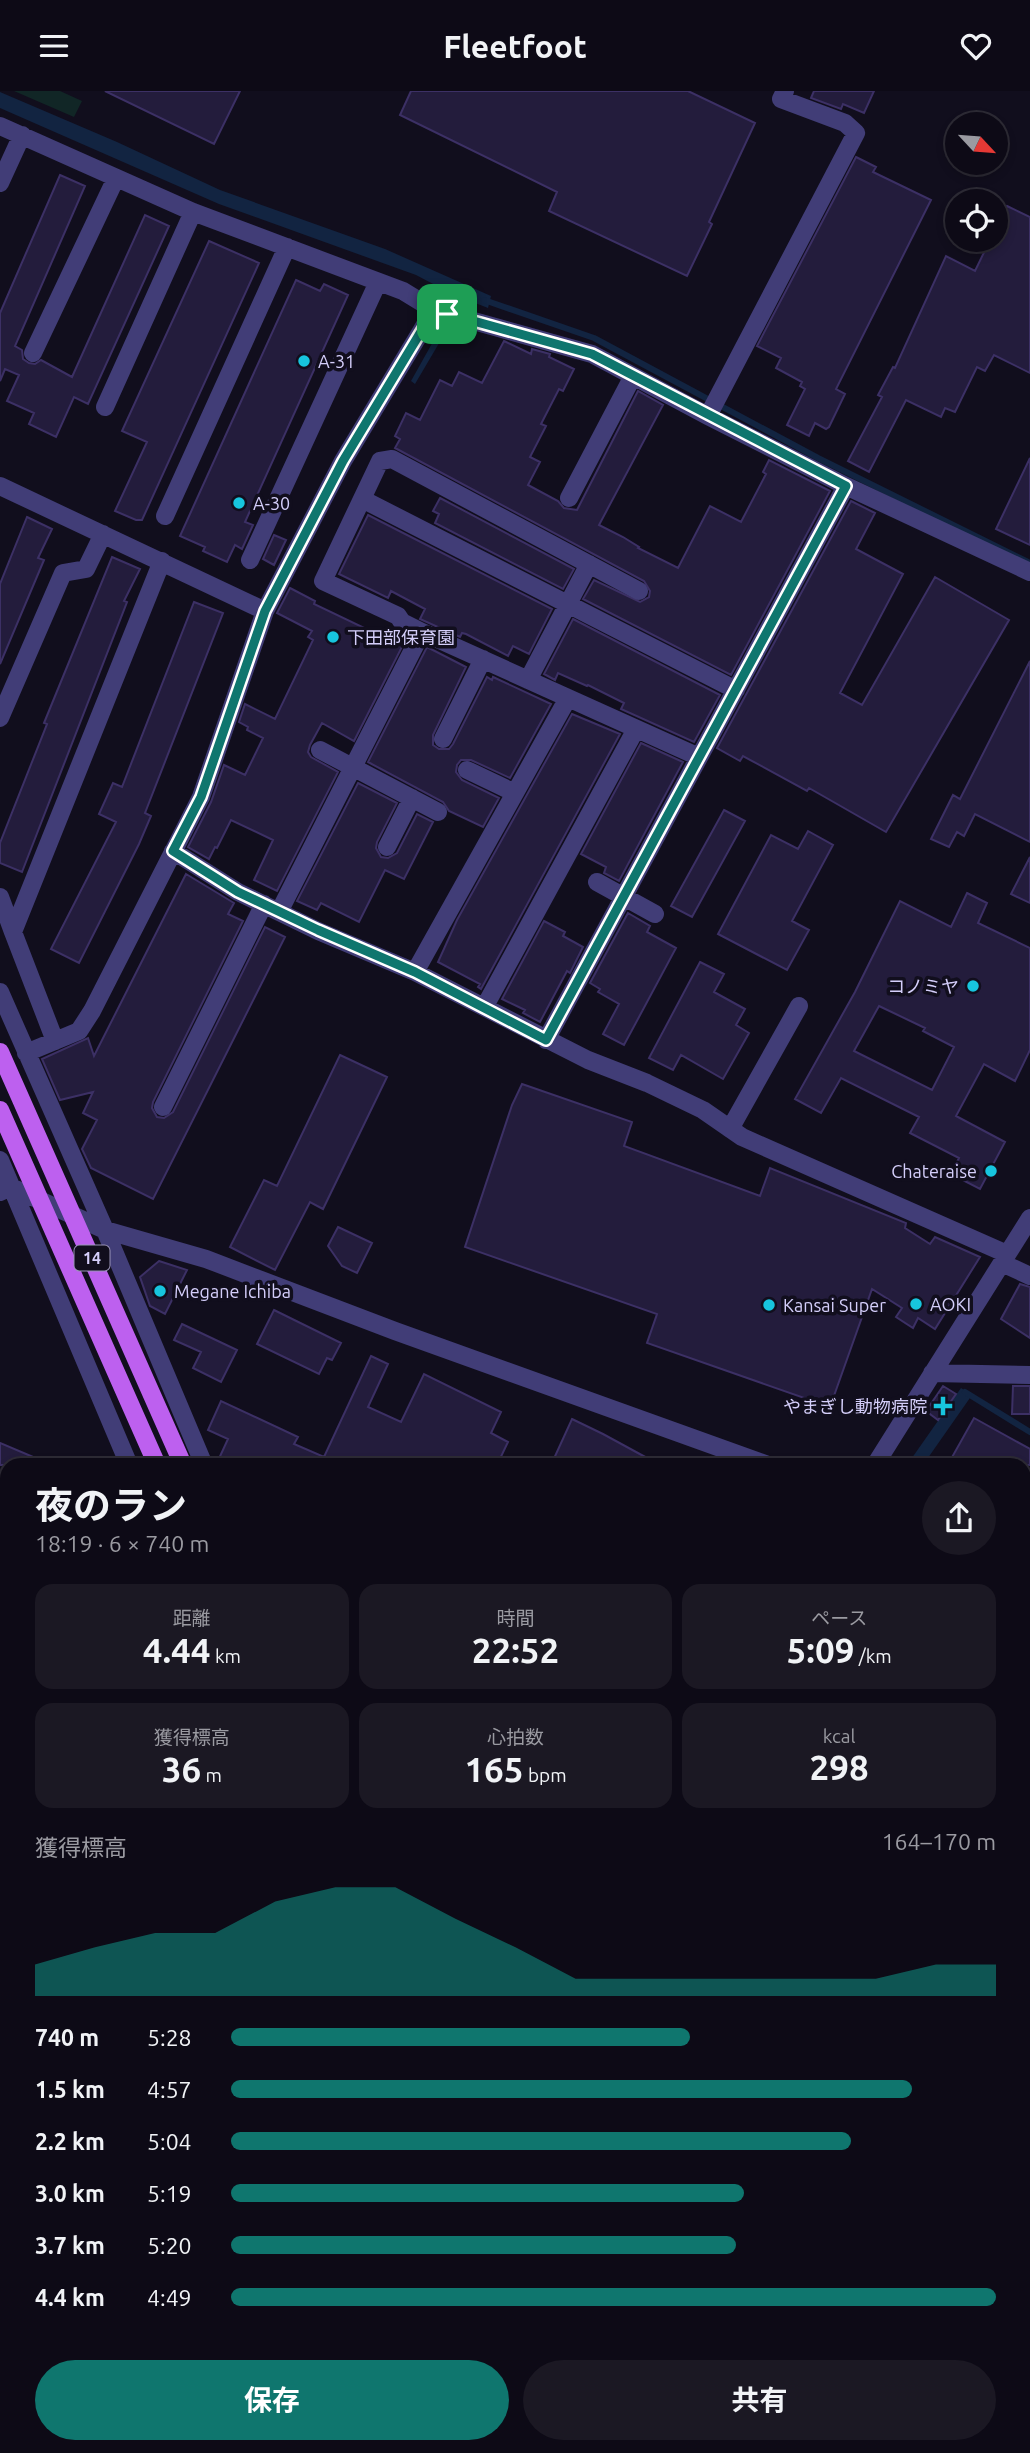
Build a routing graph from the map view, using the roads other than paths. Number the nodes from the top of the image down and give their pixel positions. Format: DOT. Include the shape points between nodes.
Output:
graph roads {
  1 [pos="785,91"];
  2 [pos="0,126"];
  3 [pos="22,135"];
  4 [pos="116,178"];
  5 [pos="0,183"];
  6 [pos="193,212"];
  7 [pos="287,247"];
  8 [pos="378,282"];
  9 [pos="446,314"];
  10 [pos="33,353"];
  11 [pos="633,376"];
  12 [pos="105,407"];
  13 [pos="713,407"];
  14 [pos="0,486"];
  15 [pos="846,486"];
  16 [pos="569,498"];
  17 [pos="362,499"];
  18 [pos="165,516"];
  19 [pos="103,534"];
  20 [pos="250,560"];
  21 [pos="162,561"];
  22 [pos="589,564"];
  23 [pos="1030,572"];
  24 [pos="639,590"];
  25 [pos="567,604"];
  26 [pos="265,611"];
  27 [pos="422,632"];
  28 [pos="483,659"];
  29 [pos="528,680"];
  30 [pos="736,690"];
  31 [pos="568,698"];
  32 [pos="0,718"];
  33 [pos="636,729"];
  34 [pos="443,739"];
  35 [pos="320,750"];
  36 [pos="699,757"];
  37 [pos="353,766"];
  38 [pos="467,770"];
  39 [pos="515,793"];
  40 [pos="412,798"];
  41 [pos="438,812"];
  42 [pos="387,847"];
  43 [pos="173,851"];
  44 [pos="597,882"];
  45 [pos="0,897"];
  46 [pos="623,897"];
  47 [pos="271,908"];
  48 [pos="655,914"];
  49 [pos="13,932"];
  50 [pos="415,972"];
  51 [pos="0,992"];
  52 [pos="485,1006"];
  53 [pos="799,1006"];
  54 [pos="546,1040"];
  55 [pos="55,1041"];
  56 [pos="0,1052"];
  57 [pos="26,1053"];
  58 [pos="163,1107"];
  59 [pos="0,1110"];
  60 [pos="730,1129"];
  61 [pos="0,1160"];
  62 [pos="6,1190"];
  63 [pos="1030,1218"];
  64 [pos="105,1230"];
  65 [pos="1004,1258"];
  66 [pos="1030,1276"];
  67 [pos="932,1373"];
  68 [pos="1030,1375"];
  69 [pos="126,1458"];
  70 [pos="155,1458"];
  71 [pos="180,1458"];
  72 [pos="201,1458"];
  73 [pos="748,1458"];
  74 [pos="879,1458"];
  1 -- 13 [label="street" via="781,99 845,123 856,133"];
  2 -- 3 [label="street"];
  3 -- 4 [label="street"];
  3 -- 5 [label="street"];
  4 -- 6 [label="street"];
  4 -- 10 [label="street"];
  6 -- 7 [label="street"];
  6 -- 12 [label="street"];
  7 -- 8 [label="street"];
  7 -- 18 [label="street"];
  8 -- 9 [label="street"];
  8 -- 20 [label="street"];
  9 -- 11 [label="street" via="592,354"];
  9 -- 26 [label="street" via="343,461"];
  11 -- 13 [label="street"];
  11 -- 16 [label="street"];
  13 -- 15 [label="street"];
  14 -- 19 [label="street"];
  15 -- 23 [label="street"];
  15 -- 30 [label="street"];
  17 -- 22 [label="street" via="380,461 392,459"];
  17 -- 25 [label="street"];
  17 -- 27 [label="street" via="323,581"];
  19 -- 21 [label="street"];
  19 -- 32 [label="street" via="86,569 63,573"];
  21 -- 26 [label="street"];
  21 -- 49 [label="street"];
  22 -- 24 [label="street"];
  22 -- 25 [label="street"];
  25 -- 29 [label="street"];
  25 -- 30 [label="street"];
  26 -- 43 [label="street" via="201,797"];
  27 -- 28 [label="street"];
  27 -- 37 [label="street"];
  28 -- 29 [label="street"];
  28 -- 34 [label="street"];
  29 -- 31 [label="street"];
  30 -- 36 [label="street"];
  31 -- 33 [label="street"];
  31 -- 39 [label="street"];
  33 -- 36 [label="street"];
  33 -- 52 [label="street"];
  35 -- 37 [label="street"];
  36 -- 46 [label="street"];
  37 -- 40 [label="street"];
  37 -- 47 [label="street"];
  38 -- 39 [label="street"];
  39 -- 50 [label="street"];
  40 -- 41 [label="street"];
  40 -- 42 [label="street"];
  43 -- 47 [label="street"];
  43 -- 55 [label="street" via="92,1011 79,1031"];
  44 -- 46 [label="street"];
  45 -- 49 [label="street"];
  46 -- 48 [label="street"];
  46 -- 54 [label="street"];
  47 -- 50 [label="street"];
  47 -- 58 [label="street"];
  49 -- 55 [label="street"];
  50 -- 52 [label="street"];
  51 -- 57 [label="street"];
  52 -- 54 [label="street"];
  53 -- 60 [label="street"];
  54 -- 60 [label="street" via="647,1083"];
  55 -- 57 [label="street"];
  56 -- 71 [label="main road, 14, bridge"];
  57 -- 64 [label="street"];
  59 -- 70 [label="main road, 14, bridge"];
  60 -- 65 [label="street"];
  61 -- 62 [label="street"];
  62 -- 64 [label="street"];
  62 -- 69 [label="street"];
  63 -- 65 [label="street"];
  64 -- 72 [label="street"];
  64 -- 73 [label="street" via="206,1259"];
  65 -- 66 [label="street"];
  65 -- 67 [label="street"];
  67 -- 68 [label="street"];
  67 -- 74 [label="street"];
}
